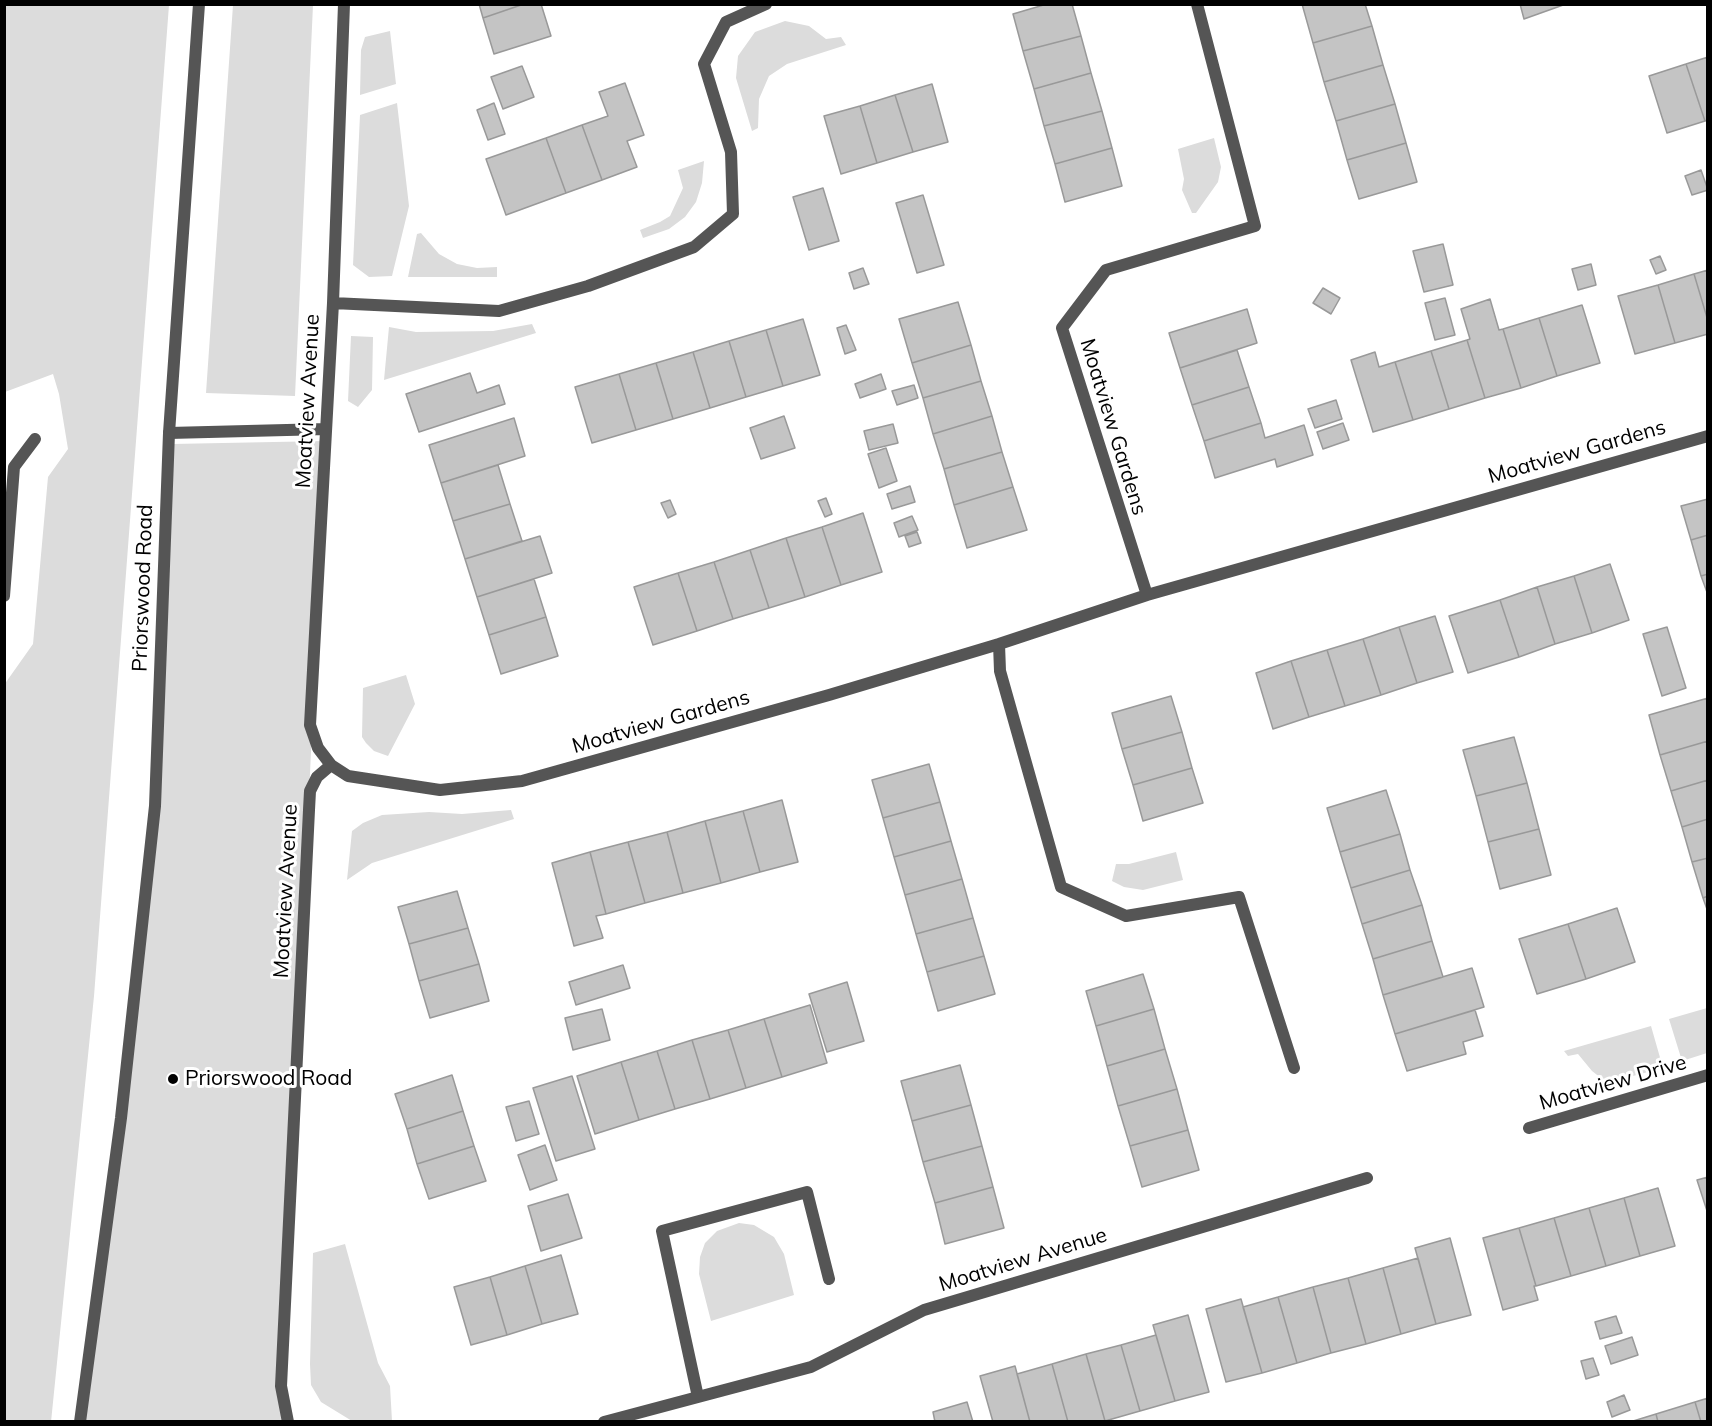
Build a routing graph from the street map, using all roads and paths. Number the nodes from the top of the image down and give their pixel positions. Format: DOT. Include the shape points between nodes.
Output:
graph roads {
  1 [pos="199,4"];
  2 [pos="344,4"];
  3 [pos="766,4"];
  4 [pos="1197,4"];
  5 [pos="333,303"];
  6 [pos="326,429"];
  7 [pos="169,433"];
  8 [pos="1707,436"];
  9 [pos="35,439"];
  10 [pos="1147,595"];
  11 [pos="4,596"];
  12 [pos="999,644"];
  13 [pos="331,765"];
  14 [pos="1294,1068"];
  15 [pos="1707,1075"];
  16 [pos="1529,1128"];
  17 [pos="1367,1178"];
  18 [pos="829,1280"];
  19 [pos="698,1397"];
  20 [pos="80,1422"];
  21 [pos="288,1422"];
  22 [pos="604,1422"];
  1 -- 7 [label="street, Priorswood Road"];
  2 -- 5 [label="street, Moatview Avenue"];
  3 -- 5 [label="street, Moatview Avenue" via="726,22 704,64 731,152 733,214 694,247 588,286 499,311"];
  4 -- 10 [label="street, Moatview Gardens" via="1255,225 1106,270 1062,328"];
  5 -- 6 [label="street, Moatview Avenue"];
  6 -- 7 [label="street"];
  6 -- 13 [label="street, Moatview Avenue" via="310,725 318,748"];
  7 -- 20 [label="street, Priorswood Road" via="156,806 121,1118"];
  8 -- 10 [label="street, Moatview Gardens"];
  9 -- 11 [label="street" via="14,466"];
  10 -- 12 [label="street, Moatview Gardens"];
  12 -- 13 [label="street, Moatview Gardens" via="522,782 440,790 348,776"];
  12 -- 14 [label="street" via="1000,671 1061,887 1126,916 1239,897"];
  13 -- 21 [label="street, Moatview Avenue" via="317,777 310,791 281,1386"];
  15 -- 16 [label="street, Moatview Drive"];
  17 -- 19 [label="street, Moatview Avenue" via="924,1310 811,1367"];
  18 -- 19 [label="street" via="807,1192 663,1232"];
  19 -- 22 [label="street, Moatview Avenue"];
}
